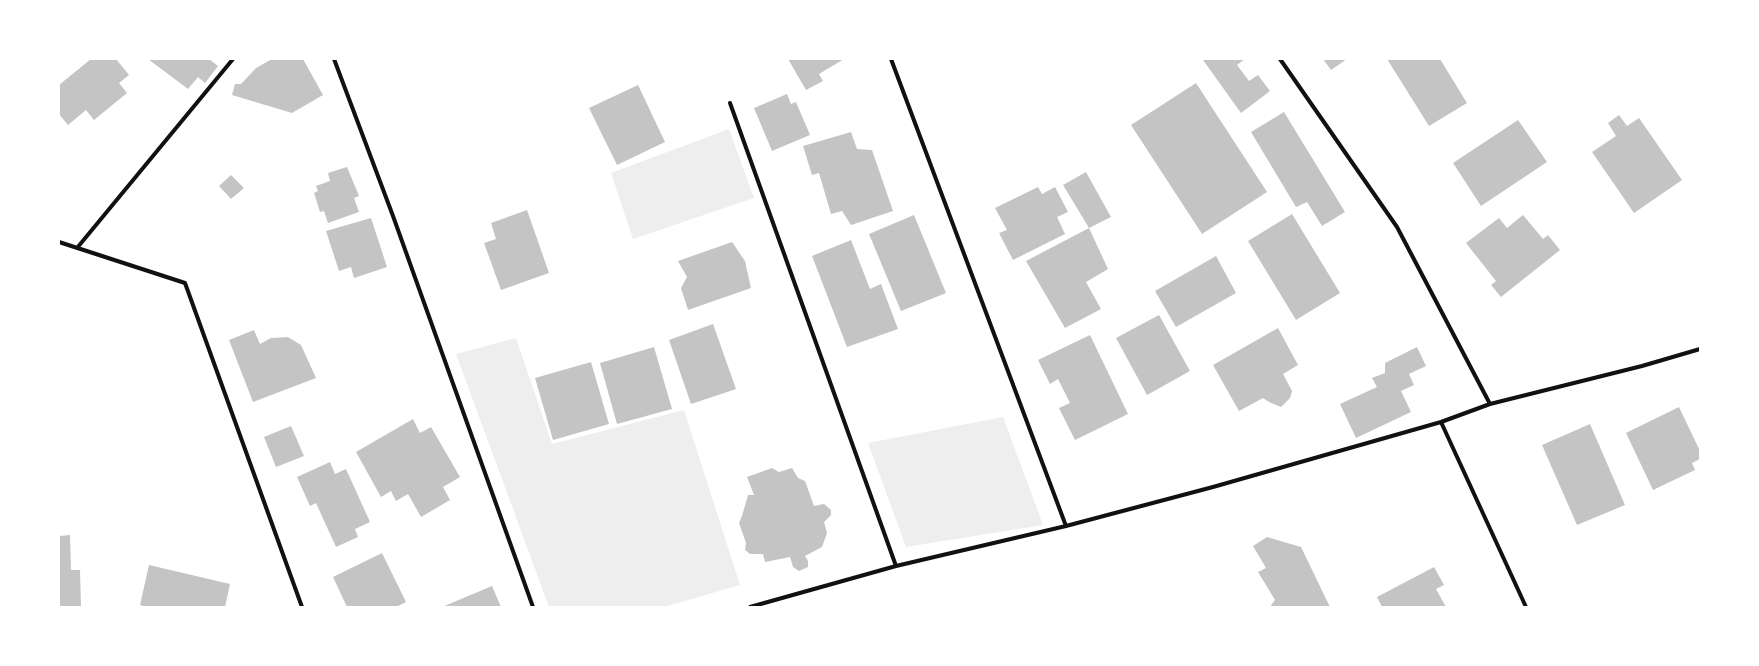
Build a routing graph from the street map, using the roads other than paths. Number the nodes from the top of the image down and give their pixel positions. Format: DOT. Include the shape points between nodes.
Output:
graph roads {
  1 [pos="233,59"];
  2 [pos="334,59"];
  3 [pos="891,59"];
  4 [pos="1280,59"];
  5 [pos="730,103"];
  6 [pos="59,242"];
  7 [pos="77,248"];
  8 [pos="1700,349"];
  9 [pos="1490,404"];
  10 [pos="1441,422"];
  11 [pos="1066,526"];
  12 [pos="896,566"];
  13 [pos="302,607"];
  14 [pos="533,607"];
  15 [pos="750,607"];
  16 [pos="1526,607"];
  1 -- 7 [label="street"];
  2 -- 14 [label="street"];
  3 -- 11 [label="street"];
  4 -- 9 [label="street" via="1397,227"];
  5 -- 12 [label="street"];
  6 -- 7 [label="street"];
  7 -- 13 [label="street" via="185,283"];
  8 -- 9 [label="street"];
  9 -- 10 [label="street"];
  10 -- 11 [label="street"];
  10 -- 16 [label="street"];
  11 -- 12 [label="street"];
  12 -- 15 [label="street"];
}
